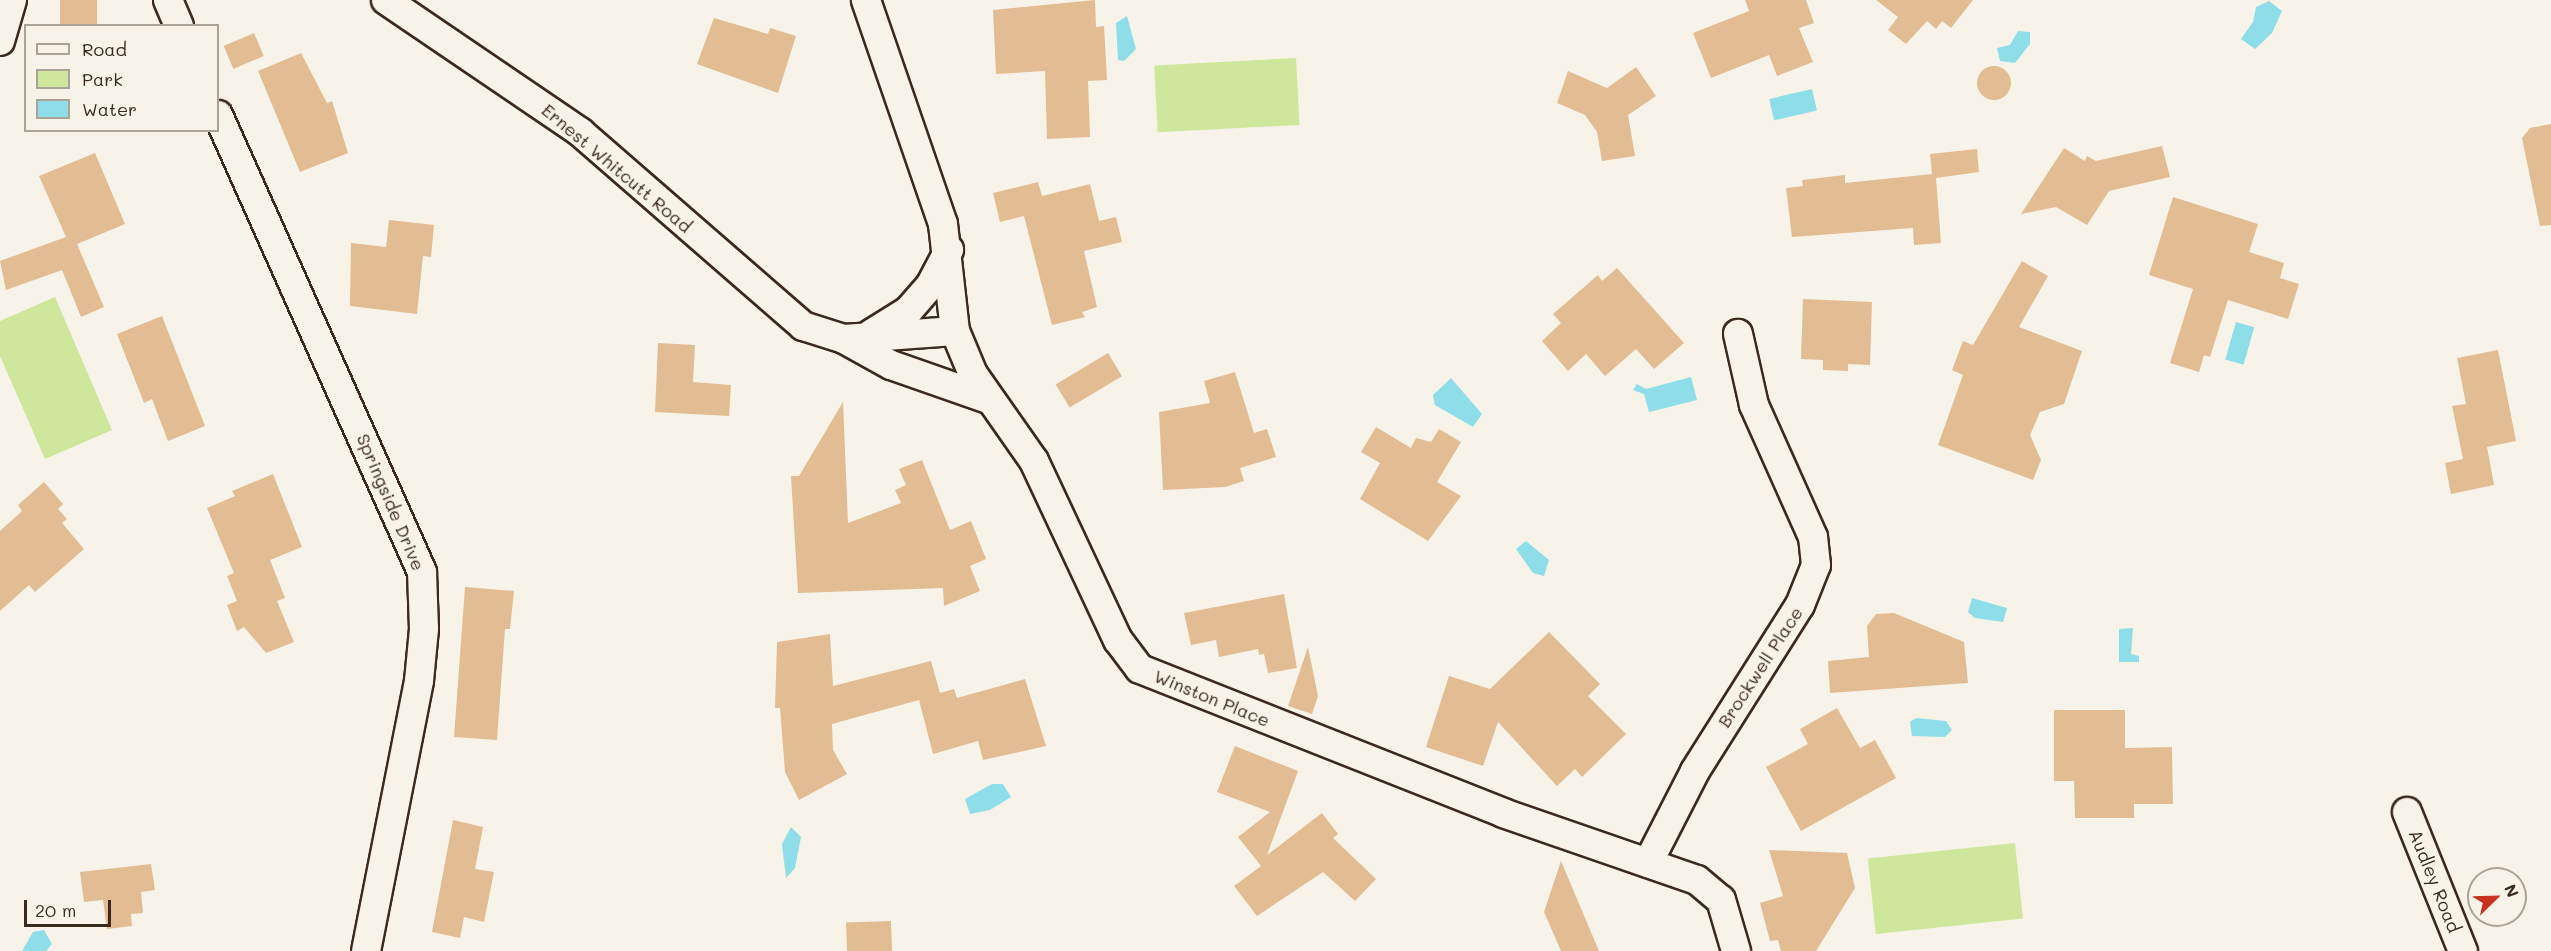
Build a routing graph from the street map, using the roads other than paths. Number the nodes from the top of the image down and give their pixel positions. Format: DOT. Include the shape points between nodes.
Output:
graph roads {
  1 [pos="12,0"];
  2 [pos="168,0"];
  3 [pos="386,0"];
  4 [pos="866,0"];
  5 [pos="178,24"];
  6 [pos="0,41"];
  7 [pos="219,117"];
  8 [pos="949,250"];
  9 [pos="955,331"];
  10 [pos="1738,334"];
  11 [pos="854,338"];
  12 [pos="988,399"];
  13 [pos="2407,812"];
  14 [pos="1648,863"];
  15 [pos="366,951"];
  16 [pos="1736,951"];
  17 [pos="2463,951"];
  1 -- 6 [label="street"];
  2 -- 5 [label="street"];
  3 -- 11 [label="street, Ernest Whitcutt Road" via="580,132 776,307 817,332"];
  4 -- 8 [label="street"];
  7 -- 15 [label="street, Springside Drive" via="422,572 424,629 419,681"];
  8 -- 9 [label="street"];
  8 -- 11 [label="street" via="930,286 908,311"];
  9 -- 11 [label="street, Ernest Whitcutt Road"];
  9 -- 12 [label="street, Winston Place" via="962,354"];
  10 -- 14 [label="street, Brockwell Place" via="1754,405 1813,537 1816,565 1800,605 1695,771"];
  11 -- 12 [label="street, Ernest Whitcutt Road" via="891,365"];
  12 -- 14 [label="street, Winston Place" via="1034,461 1118,640 1140,669 1503,813"];
  13 -- 17 [label="street, Audley Road"];
  14 -- 16 [label="street" via="1711,889 1728,915"];
}
